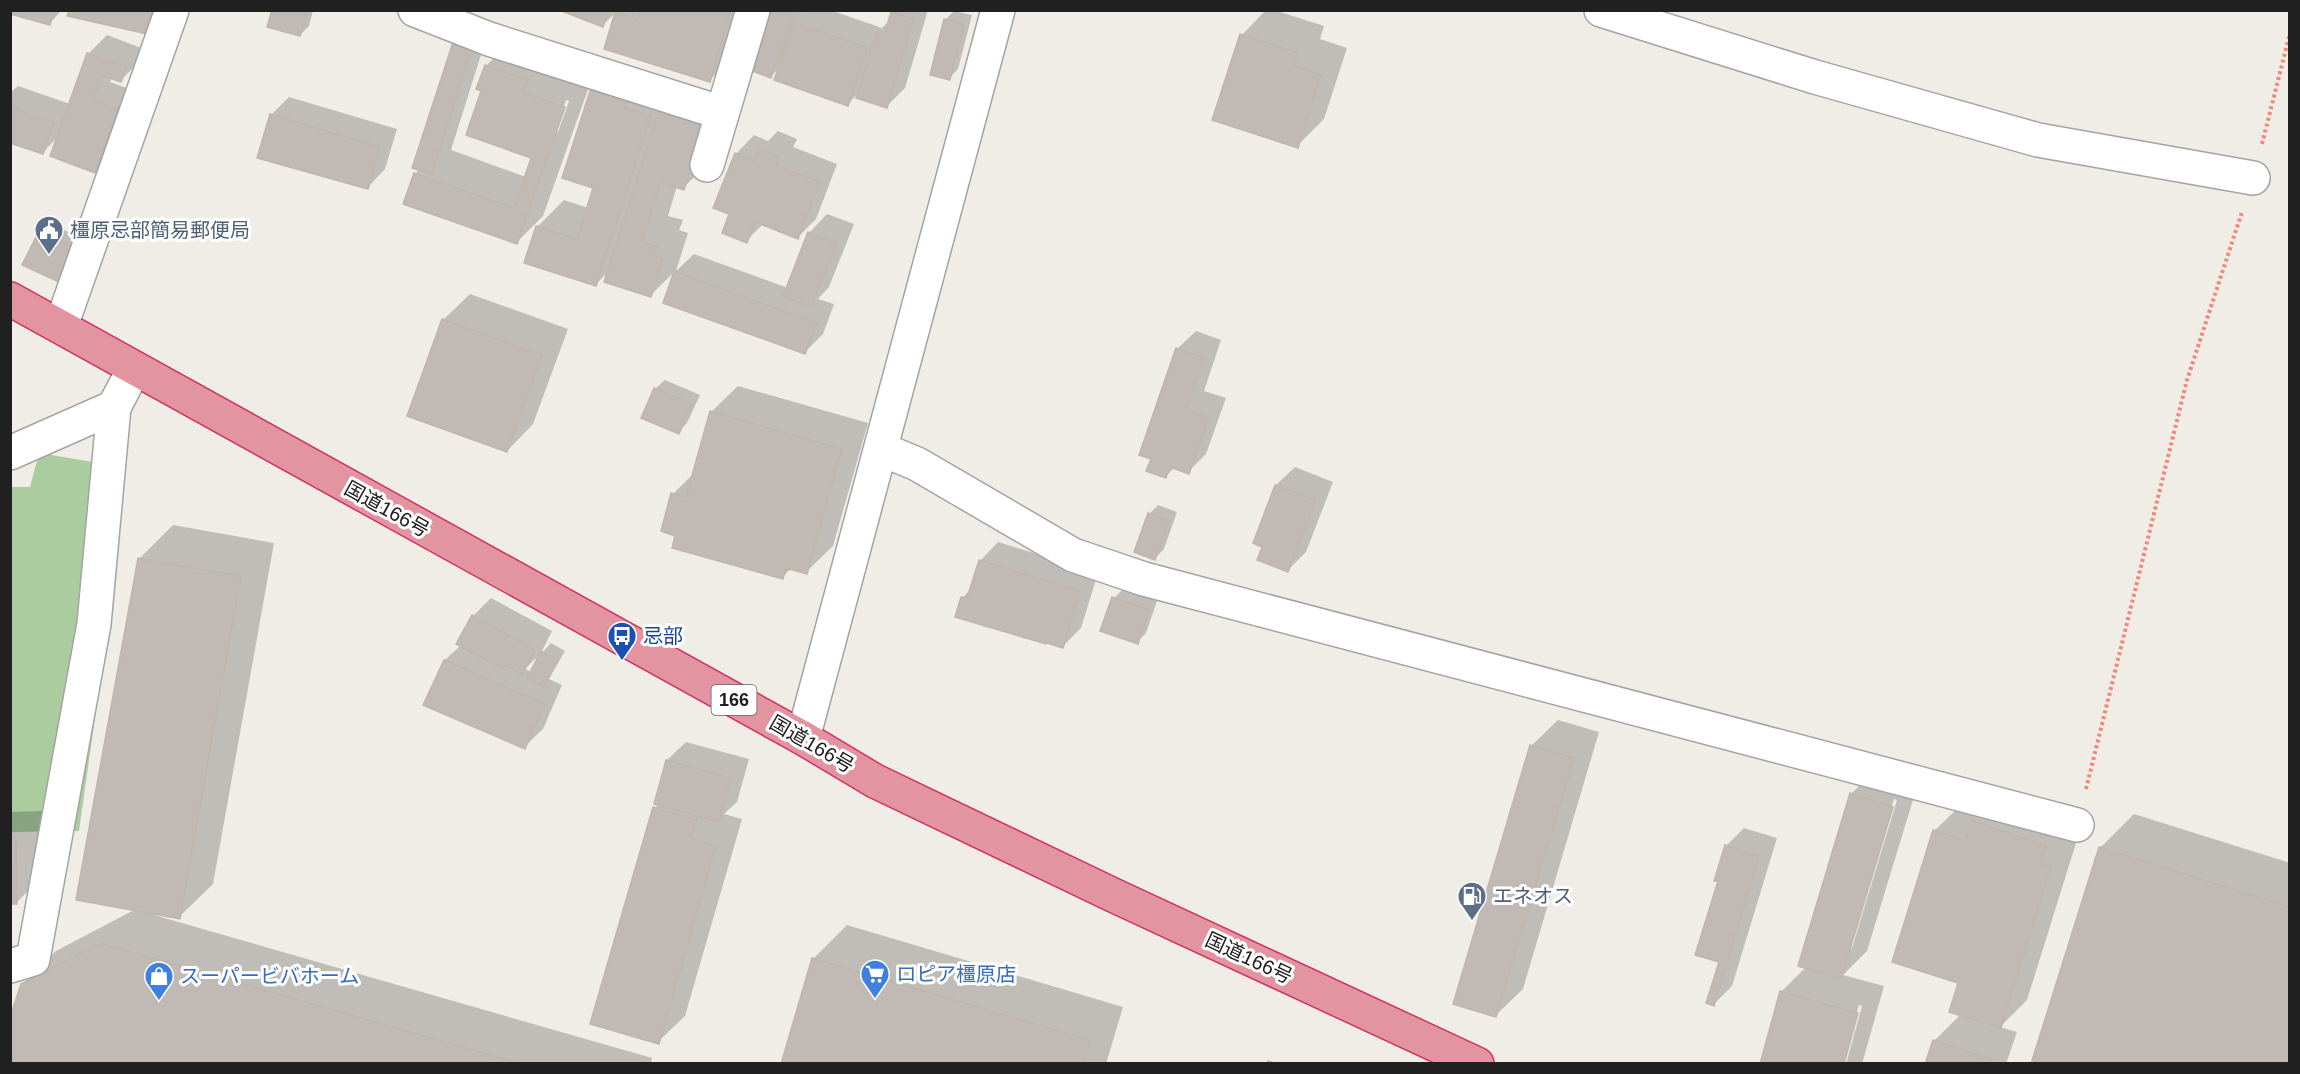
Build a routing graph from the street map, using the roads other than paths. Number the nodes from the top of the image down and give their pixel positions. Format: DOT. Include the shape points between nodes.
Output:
graph roads {
  1 [pos="172,10"];
  2 [pos="415,10"];
  3 [pos="753,10"];
  4 [pos="998,10"];
  5 [pos="1601,10"];
  6 [pos="722,113"];
  7 [pos="707,165"];
  8 [pos="2253,178"];
  9 [pos="10,299"];
  10 [pos="61,326"];
  11 [pos="134,369"];
  12 [pos="114,406"];
  13 [pos="881,449"];
  14 [pos="10,453"];
  15 [pos="803,738"];
  16 [pos="2077,825"];
  17 [pos="10,966"];
  18 [pos="1477,1064"];
  1 -- 10 [label="street"];
  2 -- 6 [label="street" via="489,39"];
  3 -- 6 [label="street"];
  4 -- 13 [label="street"];
  5 -- 8 [label="street" via="1815,77 2038,140"];
  6 -- 7 [label="street"];
  9 -- 10 [label="highway, 国道166号 / 166"];
  10 -- 11 [label="highway, 国道166号 / 166"];
  11 -- 12 [label="street"];
  11 -- 15 [label="highway, 国道166号 / 166"];
  12 -- 14 [label="street"];
  12 -- 17 [label="street" via="94,624 53,854 33,959"];
  13 -- 15 [label="street"];
  13 -- 16 [label="street" via="916,464 1073,555 1144,579"];
  15 -- 18 [label="highway, 国道166号 / 166" via="875,781"];
}
